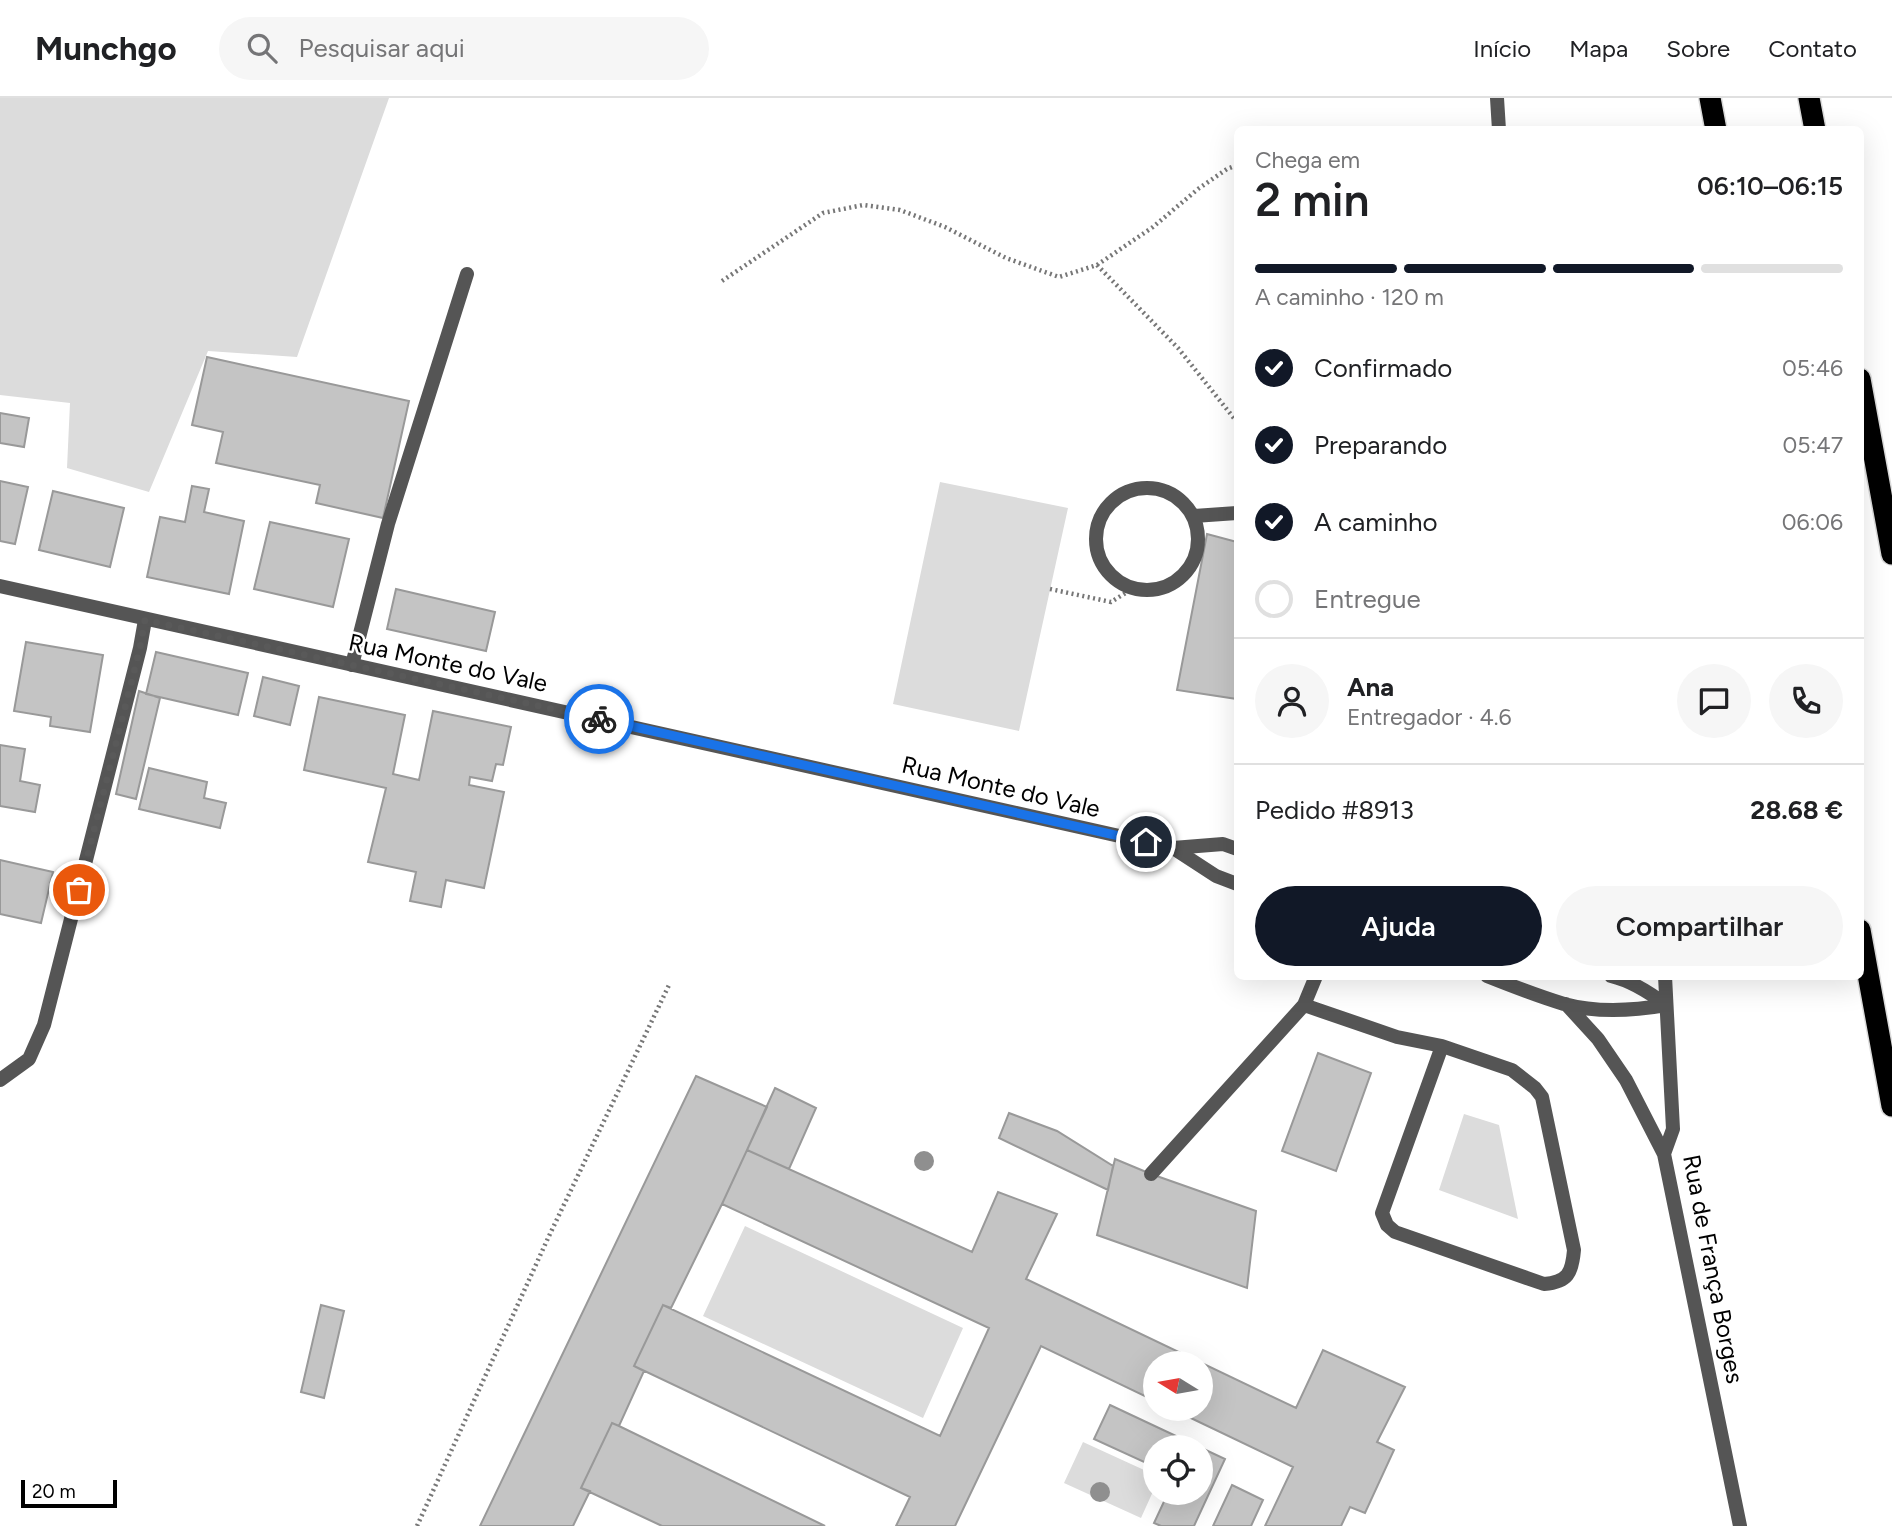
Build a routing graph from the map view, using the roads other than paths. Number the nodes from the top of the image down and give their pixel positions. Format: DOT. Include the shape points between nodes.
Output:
graph roads {
  1 [pos="1497,98"];
  2 [pos="1710,98"];
  3 [pos="1809,98"];
  4 [pos="1499,126"];
  5 [pos="1715,126"];
  6 [pos="1814,126"];
  7 [pos="467,274"];
  8 [pos="1864,401"];
  9 [pos="1234,513"];
  10 [pos="1194,516"];
  11 [pos="1892,554"];
  12 [pos="0,586"];
  13 [pos="145,620"];
  14 [pos="352,665"];
  15 [pos="1173,848"];
  16 [pos="1234,848"];
  17 [pos="1234,883"];
  18 [pos="1864,952"];
  19 [pos="1314,980"];
  20 [pos="1498,980"];
  21 [pos="1625,980"];
  22 [pos="1665,980"];
  23 [pos="1304,1004"];
  24 [pos="1566,1004"];
  25 [pos="1666,1004"];
  26 [pos="1442,1046"];
  27 [pos="0,1080"];
  28 [pos="1892,1106"];
  29 [pos="1664,1154"];
  30 [pos="1151,1174"];
  31 [pos="1740,1526"];
  1 -- 4 [label="street"];
  2 -- 5 [label="highway"];
  3 -- 6 [label="highway"];
  7 -- 14 [label="street" via="388,524"];
  8 -- 11 [label="highway"];
  9 -- 10 [label="street"];
  10 -- 10 [label="street" via="1199,533 1192,566 1166,588 1132,589 1105,569 1098,554 1097,529 1108,506 1121,495 1137,488 1154,488 1170,493"];
  12 -- 13 [label="street, Rua Monte do Vale"];
  13 -- 14 [label="street, Rua Monte do Vale"];
  13 -- 27 [label="street" via="44,1025 29,1059"];
  14 -- 15 [label="street, Rua Monte do Vale"];
  15 -- 16 [label="street, Rua Monte do Vale" via="1223,844"];
  15 -- 17 [label="street, Rua Monte do Vale"];
  18 -- 28 [label="highway"];
  19 -- 23 [label="street"];
  20 -- 24 [label="street"];
  21 -- 25 [label="street"];
  22 -- 25 [label="street, Rua de França Borges"];
  23 -- 26 [label="street" via="1397,1037"];
  23 -- 30 [label="street"];
  24 -- 25 [label="street" via="1623,1011"];
  24 -- 29 [label="street" via="1626,1080"];
  25 -- 29 [label="street, Rua de França Borges" via="1673,1129"];
  26 -- 26 [label="street" via="1512,1070 1542,1097 1574,1250 1568,1275 1559,1283 1544,1284 1395,1232 1387,1225 1382,1213"];
  29 -- 31 [label="street, Rua de França Borges"];
}
